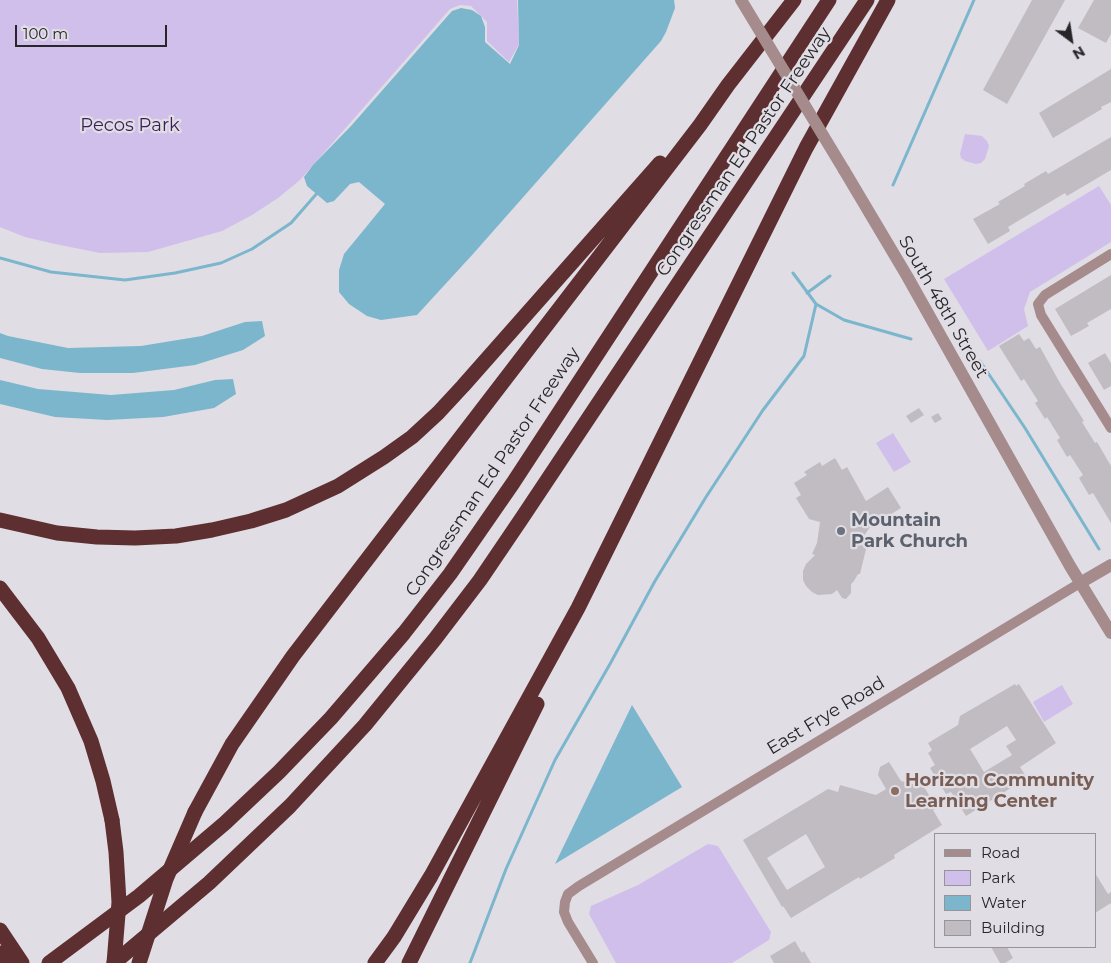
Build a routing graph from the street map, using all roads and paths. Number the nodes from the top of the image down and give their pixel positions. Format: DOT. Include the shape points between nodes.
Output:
graph roads {
  1 [pos="741,0"];
  2 [pos="794,0"];
  3 [pos="829,0"];
  4 [pos="867,0"];
  5 [pos="888,0"];
  6 [pos="728,85"];
  7 [pos="1111,254"];
  8 [pos="1107,411"];
  9 [pos="1111,428"];
  10 [pos="0,520"];
  11 [pos="1111,565"];
  12 [pos="1080,583"];
  13 [pos="0,588"];
  14 [pos="578,608"];
  15 [pos="1111,633"];
  16 [pos="3,934"];
  17 [pos="0,953"];
  18 [pos="6,963"];
  19 [pos="22,963"];
  20 [pos="49,963"];
  21 [pos="114,963"];
  22 [pos="139,963"];
  23 [pos="375,963"];
  24 [pos="409,963"];
  25 [pos="592,963"];
  1 -- 12 [label="street, South 48th Street, bridge" via="907,276"];
  2 -- 6 [label="highway"];
  3 -- 20 [label="highway, Congressman Ed Pastor Freeway" via="508,490 404,634 331,718 232,817 139,896"];
  4 -- 21 [label="highway, Congressman Ed Pastor Freeway" via="517,526 430,646 365,725 290,806 209,883"];
  5 -- 14 [label="highway" via="806,148"];
  6 -- 10 [label="highway" via="451,400 412,436 355,476 304,502 269,515 176,536 88,537"];
  6 -- 22 [label="highway, bridge" via="278,676 232,744 195,812 166,879"];
  7 -- 8 [label="street" via="1045,295 1038,304"];
  8 -- 9 [label="street"];
  11 -- 12 [label="street, East Frye Road"];
  12 -- 15 [label="street, South 48th Street"];
  12 -- 25 [label="street, East Frye Road" via="578,886 568,894 564,912"];
  13 -- 21 [label="highway, bridge" via="38,638 68,688 91,741 112,820 117,861 118,921"];
  14 -- 23 [label="highway" via="431,876"];
  14 -- 24 [label="highway" via="556,666"];
  16 -- 19 [label="highway"];
  17 -- 18 [label="highway"];
}
